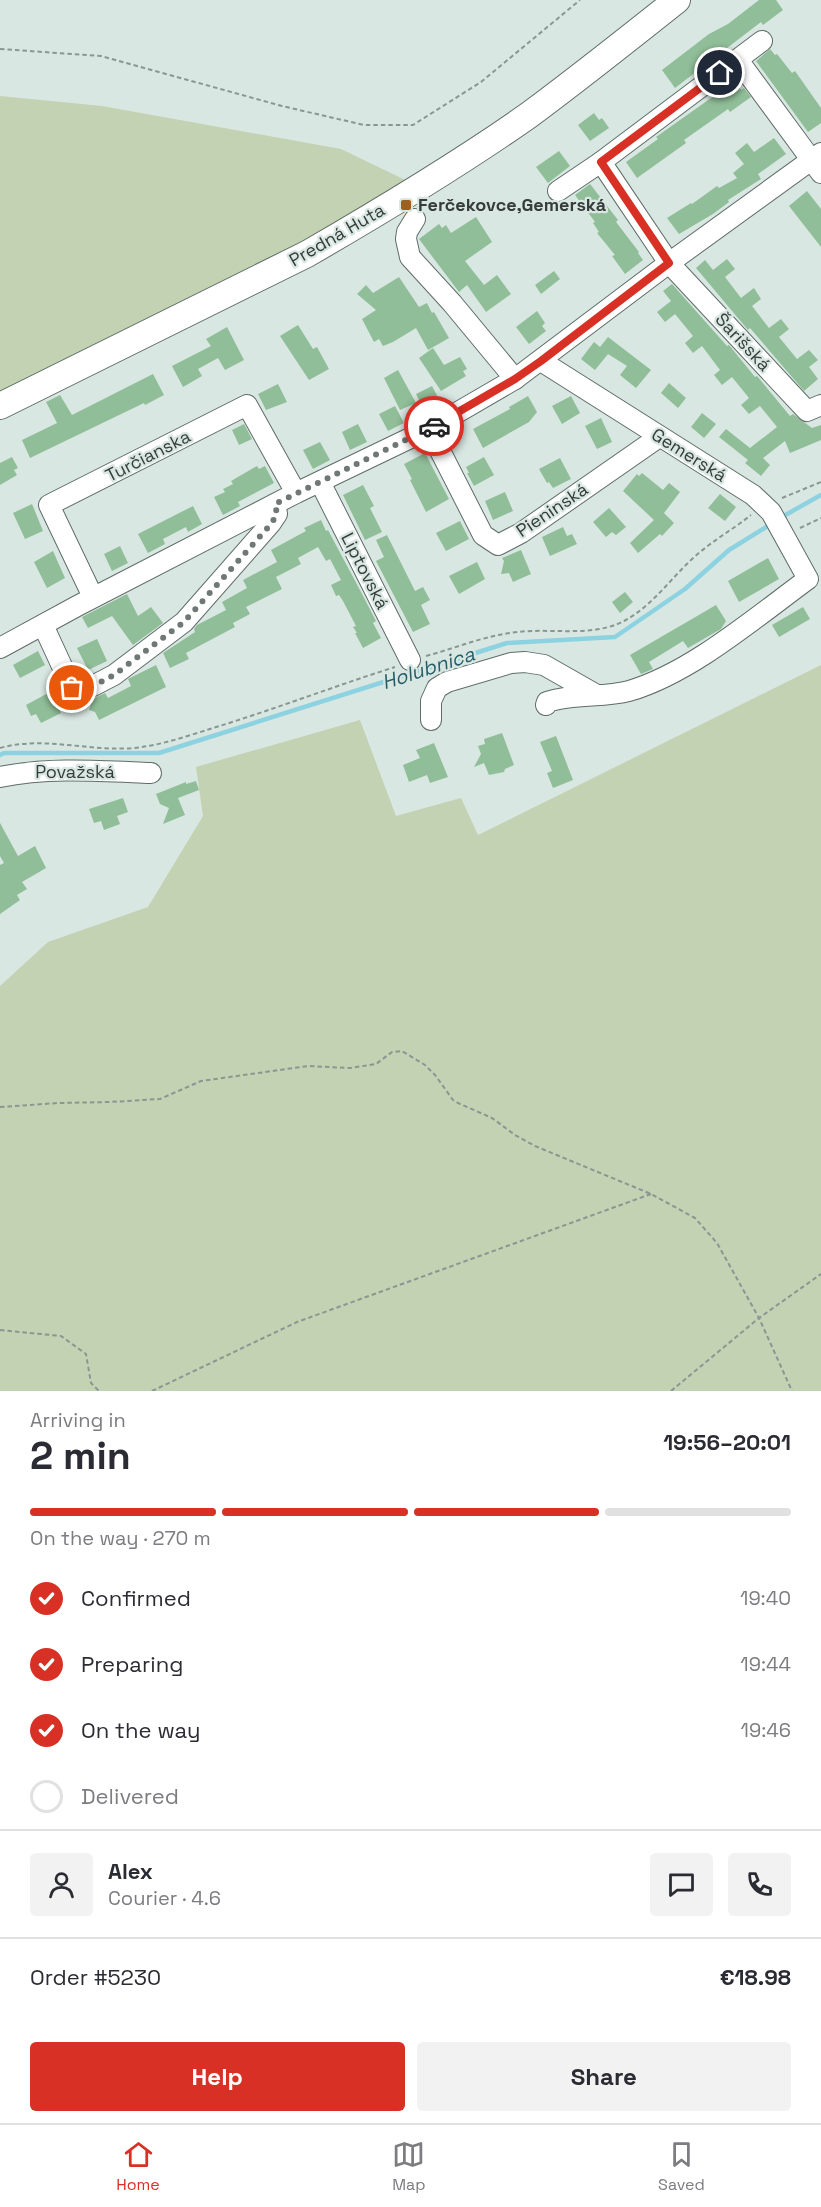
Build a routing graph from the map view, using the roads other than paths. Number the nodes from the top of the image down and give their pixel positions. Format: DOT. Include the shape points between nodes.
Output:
graph roads {
  1 [pos="677,0"];
  2 [pos="762,41"];
  3 [pos="738,60"];
  4 [pos="601,162"];
  5 [pos="818,162"];
  6 [pos="558,191"];
  7 [pos="415,219"];
  8 [pos="669,263"];
  9 [pos="541,361"];
  10 [pos="515,379"];
  11 [pos="821,405"];
  12 [pos="0,406"];
  13 [pos="429,429"];
  14 [pos="659,437"];
  15 [pos="320,482"];
  16 [pos="296,493"];
  17 [pos="275,504"];
  18 [pos="238,524"];
  19 [pos="253,544"];
  20 [pos="814,577"];
  21 [pos="93,597"];
  22 [pos="43,624"];
  23 [pos="0,648"];
  24 [pos="410,660"];
  25 [pos="595,694"];
  26 [pos="546,705"];
  27 [pos="430,720"];
  28 [pos="151,773"];
  29 [pos="0,777"];
  1 -- 12 [label="main road, Predná Huta" via="529,115 357,225 308,254"];
  2 -- 3 [label="street"];
  3 -- 4 [label="street"];
  3 -- 5 [label="street"];
  4 -- 6 [label="street"];
  4 -- 8 [label="street"];
  5 -- 8 [label="street"];
  7 -- 10 [label="street" via="406,239 410,257"];
  8 -- 9 [label="street"];
  8 -- 11 [label="street, Šarišská" via="807,411"];
  9 -- 10 [label="street"];
  9 -- 14 [label="street, Gemerská"];
  10 -- 13 [label="street"];
  13 -- 14 [label="street, Pieninská" via="483,535 498,545"];
  13 -- 15 [label="street"];
  14 -- 20 [label="street, Gemerská" via="753,495 767,508"];
  15 -- 16 [label="street"];
  15 -- 24 [label="street, Liptovská"];
  16 -- 17 [label="street"];
  16 -- 21 [label="street, Turčianska" via="247,405 49,505"];
  17 -- 18 [label="street"];
  17 -- 19 [label="street" via="275,518"];
  18 -- 19 [label="street"];
  18 -- 21 [label="street"];
  19 -- 22 [label="street" via="184,622 114,675 84,691 72,688"];
  20 -- 25 [label="street, Gemerská" via="696,660 631,690"];
  21 -- 22 [label="street"];
  22 -- 23 [label="street"];
  25 -- 26 [label="street, Gemerská" via="562,698"];
  25 -- 27 [label="street" via="544,665 511,663 437,688 431,701"];
  28 -- 29 [label="street, Považská" via="75,770"];
}
